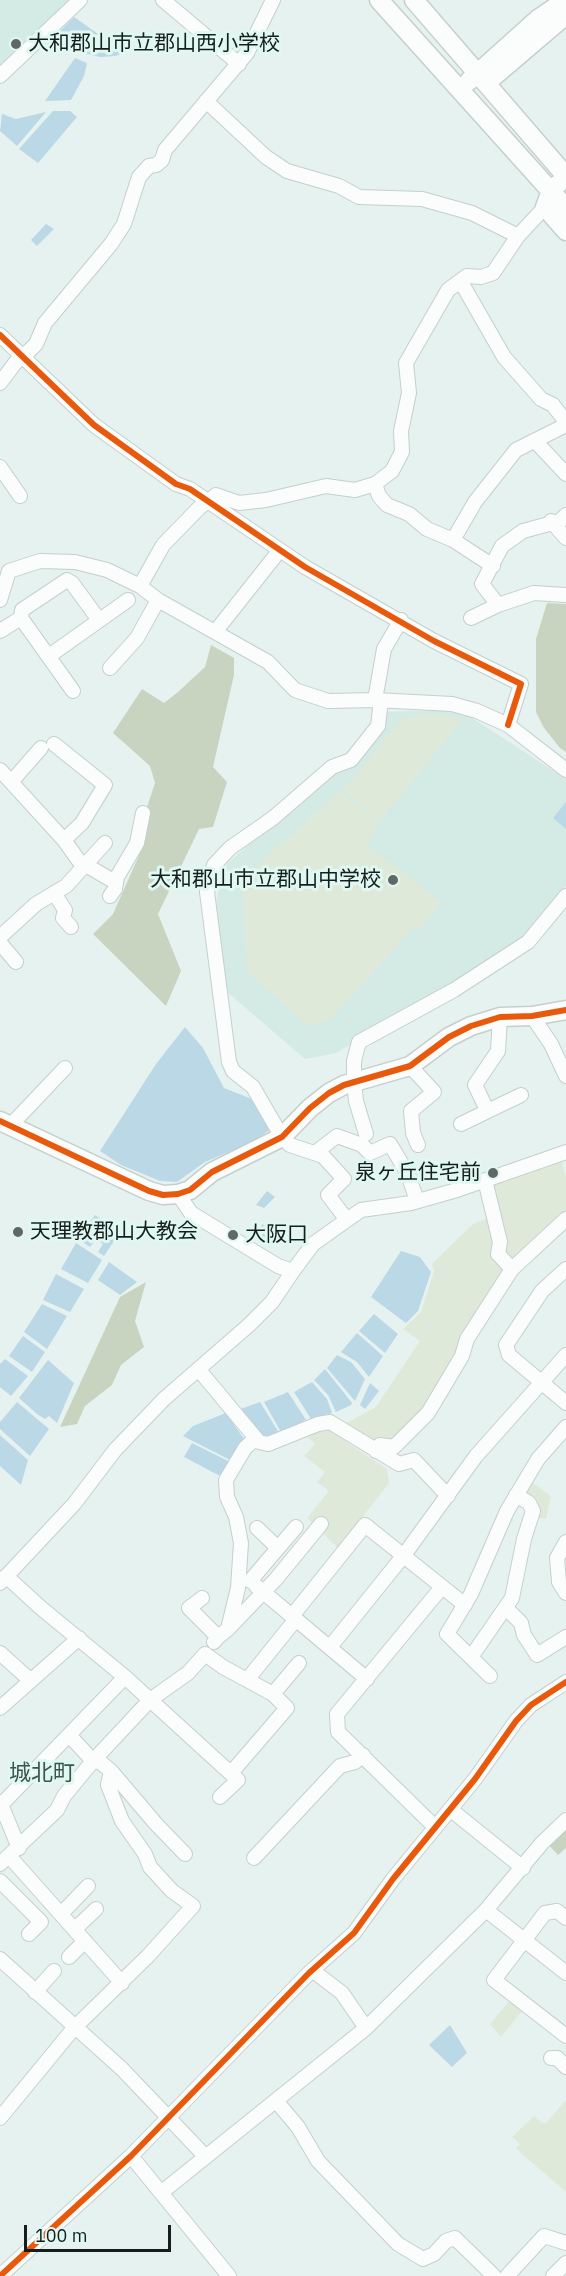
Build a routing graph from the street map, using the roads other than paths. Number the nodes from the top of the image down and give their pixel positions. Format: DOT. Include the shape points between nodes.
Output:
graph roads {
  1 [pos="80,0"];
  2 [pos="163,0"];
  3 [pos="273,0"];
  4 [pos="379,0"];
  5 [pos="414,0"];
  6 [pos="566,0"];
  7 [pos="566,15"];
  8 [pos="239,64"];
  9 [pos="0,76"];
  10 [pos="483,77"];
  11 [pos="463,94"];
  12 [pos="206,101"];
  13 [pos="566,176"];
  14 [pos="548,199"];
  15 [pos="566,208"];
  16 [pos="566,231"];
  17 [pos="518,236"];
  18 [pos="461,282"];
  19 [pos="0,336"];
  20 [pos="23,355"];
  21 [pos="0,383"];
  22 [pos="566,424"];
  23 [pos="535,441"];
  24 [pos="0,467"];
  25 [pos="566,474"];
  26 [pos="375,484"];
  27 [pos="20,496"];
  28 [pos="208,502"];
  29 [pos="566,515"];
  30 [pos="551,521"];
  31 [pos="566,538"];
  32 [pos="453,540"];
  33 [pos="280,550"];
  34 [pos="493,566"];
  35 [pos="5,572"];
  36 [pos="140,586"];
  37 [pos="566,595"];
  38 [pos="0,600"];
  39 [pos="128,600"];
  40 [pos="158,600"];
  41 [pos="498,605"];
  42 [pos="21,618"];
  43 [pos="471,618"];
  44 [pos="99,620"];
  45 [pos="401,620"];
  46 [pos="0,631"];
  47 [pos="215,632"];
  48 [pos="48,656"];
  49 [pos="110,668"];
  50 [pos="72,690"];
  51 [pos="378,700"];
  52 [pos="508,725"];
  53 [pos="54,744"];
  54 [pos="41,748"];
  55 [pos="0,770"];
  56 [pos="566,770"];
  57 [pos="12,781"];
  58 [pos="143,813"];
  59 [pos="64,840"];
  60 [pos="105,843"];
  61 [pos="85,866"];
  62 [pos="115,882"];
  63 [pos="54,893"];
  64 [pos="110,896"];
  65 [pos="566,897"];
  66 [pos="71,927"];
  67 [pos="0,937"];
  68 [pos="0,943"];
  69 [pos="16,962"];
  70 [pos="566,1010"];
  71 [pos="532,1016"];
  72 [pos="500,1017"];
  73 [pos="410,1066"];
  74 [pos="65,1068"];
  75 [pos="566,1076"];
  76 [pos="354,1082"];
  77 [pos="521,1095"];
  78 [pos="487,1110"];
  79 [pos="5,1123"];
  80 [pos="461,1124"];
  81 [pos="366,1134"];
  82 [pos="282,1137"];
  83 [pos="418,1144"];
  84 [pos="316,1152"];
  85 [pos="566,1152"];
  86 [pos="485,1180"];
  87 [pos="178,1194"];
  88 [pos="417,1201"];
  89 [pos="566,1219"];
  90 [pos="347,1220"];
  91 [pos="512,1269"];
  92 [pos="566,1269"];
  93 [pos="293,1271"];
  94 [pos="566,1355"];
  95 [pos="199,1370"];
  96 [pos="542,1383"];
  97 [pos="566,1403"];
  98 [pos="563,1433"];
  99 [pos="255,1439"];
  100 [pos="376,1451"];
  101 [pos="516,1495"];
  102 [pos="448,1496"];
  103 [pos="321,1524"];
  104 [pos="296,1527"];
  105 [pos="257,1528"];
  106 [pos="566,1542"];
  107 [pos="278,1548"];
  108 [pos="404,1555"];
  109 [pos="3,1580"];
  110 [pos="442,1587"];
  111 [pos="263,1592"];
  112 [pos="566,1593"];
  113 [pos="202,1598"];
  114 [pos="465,1605"];
  115 [pos="507,1608"];
  116 [pos="294,1617"];
  117 [pos="223,1633"];
  118 [pos="566,1637"];
  119 [pos="79,1638"];
  120 [pos="330,1647"];
  121 [pos="0,1653"];
  122 [pos="205,1654"];
  123 [pos="471,1657"];
  124 [pos="298,1663"];
  125 [pos="490,1676"];
  126 [pos="125,1677"];
  127 [pos="367,1679"];
  128 [pos="30,1680"];
  129 [pos="247,1680"];
  130 [pos="566,1682"];
  131 [pos="273,1694"];
  132 [pos="150,1700"];
  133 [pos="0,1708"];
  134 [pos="70,1736"];
  135 [pos="363,1755"];
  136 [pos="93,1761"];
  137 [pos="111,1771"];
  138 [pos="231,1773"];
  139 [pos="220,1797"];
  140 [pos="1,1803"];
  141 [pos="450,1809"];
  142 [pos="566,1820"];
  143 [pos="435,1827"];
  144 [pos="185,1854"];
  145 [pos="9,1856"];
  146 [pos="254,1858"];
  147 [pos="523,1868"];
  148 [pos="0,1881"];
  149 [pos="88,1886"];
  150 [pos="96,1909"];
  151 [pos="486,1910"];
  152 [pos="61,1914"];
  153 [pos="566,1918"];
  154 [pos="75,1929"];
  155 [pos="29,1934"];
  156 [pos="524,1940"];
  157 [pos="85,1941"];
  158 [pos="69,1957"];
  159 [pos="0,1959"];
  160 [pos="312,1970"];
  161 [pos="54,1971"];
  162 [pos="566,1973"];
  163 [pos="122,1983"];
  164 [pos="35,1992"];
  165 [pos="74,2028"];
  166 [pos="366,2028"];
  167 [pos="566,2036"];
  168 [pos="551,2058"];
  169 [pos="566,2067"];
  170 [pos="277,2102"];
  171 [pos="0,2118"];
  172 [pos="168,2118"];
  173 [pos="131,2156"];
  174 [pos="206,2157"];
  175 [pos="162,2192"];
  176 [pos="566,2243"];
  177 [pos="566,2263"];
  178 [pos="0,2276"];
  179 [pos="230,2276"];
  180 [pos="494,2276"];
  181 [pos="507,2276"];
  182 [pos="553,2276"];
  1 -- 9 [label="street"];
  2 -- 8 [label="street"];
  3 -- 8 [label="street"];
  4 -- 11 [label="main road"];
  5 -- 10 [label="main road"];
  6 -- 10 [label="main road" via="538,19"];
  7 -- 10 [label="main road"];
  8 -- 12 [label="street"];
  10 -- 11 [label="main road"];
  10 -- 13 [label="main road"];
  11 -- 14 [label="main road"];
  12 -- 17 [label="street" via="266,157 287,171 339,186 359,197 422,199 462,210"];
  12 -- 20 [label="street" via="165,150 162,160 139,177 124,224 111,244 45,323 36,344"];
  13 -- 14 [label="main road"];
  14 -- 15 [label="main road"];
  14 -- 16 [label="main road"];
  14 -- 17 [label="street"];
  17 -- 18 [label="street" via="493,273 467,276"];
  18 -- 22 [label="street" via="504,357 541,399 554,405"];
  18 -- 26 [label="street" via="448,290 406,363 409,393 401,431 402,452 392,471"];
  19 -- 20 [label="street"];
  20 -- 21 [label="street"];
  20 -- 28 [label="street" via="94,425"];
  22 -- 23 [label="street"];
  23 -- 25 [label="street"];
  23 -- 32 [label="street" via="516,450 475,502"];
  24 -- 27 [label="street"];
  26 -- 28 [label="street" via="355,490 326,486 239,503 216,495"];
  26 -- 32 [label="street" via="387,505"];
  28 -- 33 [label="street"];
  28 -- 36 [label="street" via="163,545"];
  29 -- 30 [label="street" via="560,521"];
  30 -- 31 [label="street"];
  30 -- 34 [label="street" via="523,531 502,546"];
  32 -- 34 [label="street"];
  33 -- 45 [label="street"];
  33 -- 47 [label="street"];
  34 -- 41 [label="street" via="482,584"];
  35 -- 36 [label="street" via="40,561 75,562 107,570"];
  35 -- 38 [label="street"];
  36 -- 40 [label="street"];
  37 -- 41 [label="street" via="534,593"];
  39 -- 44 [label="street"];
  40 -- 47 [label="street"];
  40 -- 49 [label="street" via="137,638"];
  41 -- 43 [label="street"];
  42 -- 44 [label="street" via="22,610 66,580"];
  42 -- 46 [label="street"];
  42 -- 48 [label="street"];
  44 -- 48 [label="street"];
  45 -- 51 [label="street" via="384,649"];
  45 -- 52 [label="street" via="521,684"];
  47 -- 51 [label="street" via="268,662 295,690 328,701"];
  48 -- 50 [label="street"];
  51 -- 52 [label="street" via="452,704"];
  51 -- 82 [label="street" via="378,726 351,760 332,767 273,818 230,848 214,865 207,892 229,1062 233,1071 253,1087"];
  52 -- 56 [label="street"];
  53 -- 59 [label="street" via="105,785 82,823"];
  54 -- 57 [label="street"];
  55 -- 57 [label="street"];
  57 -- 59 [label="street"];
  58 -- 62 [label="street" via="136,843"];
  59 -- 61 [label="street"];
  60 -- 61 [label="street"];
  61 -- 62 [label="street"];
  61 -- 63 [label="street"];
  62 -- 64 [label="street"];
  63 -- 66 [label="street" via="65,910 63,918"];
  63 -- 67 [label="street"];
  65 -- 76 [label="street" via="528,942 454,990 359,1042"];
  68 -- 69 [label="street"];
  70 -- 71 [label="main road"];
  71 -- 72 [label="main road"];
  71 -- 75 [label="street"];
  72 -- 73 [label="main road" via="449,1037"];
  72 -- 78 [label="street" via="498,1051 475,1085"];
  73 -- 76 [label="main road"];
  73 -- 83 [label="street" via="434,1092 411,1111"];
  74 -- 79 [label="street"];
  76 -- 81 [label="street"];
  76 -- 82 [label="main road" via="329,1093"];
  77 -- 78 [label="street"];
  78 -- 80 [label="street"];
  79 -- 87 [label="main road" via="149,1191"];
  82 -- 84 [label="street" via="290,1144"];
  82 -- 87 [label="main road"];
  84 -- 88 [label="street" via="337,1136 362,1145 370,1153 390,1144 408,1174"];
  84 -- 90 [label="street" via="344,1179 328,1196"];
  85 -- 86 [label="street"];
  86 -- 88 [label="street"];
  86 -- 91 [label="street" via="500,1242 498,1254"];
  87 -- 93 [label="street" via="191,1213 278,1266"];
  88 -- 90 [label="street" via="361,1210"];
  89 -- 91 [label="street"];
  90 -- 93 [label="street" via="313,1244"];
  91 -- 100 [label="street" via="467,1339 462,1356 428,1413 394,1447 380,1445"];
  92 -- 96 [label="street" via="536,1299 506,1345 509,1355"];
  93 -- 95 [label="street" via="272,1302"];
  94 -- 96 [label="street"];
  95 -- 99 [label="street"];
  95 -- 109 [label="street" via="164,1399 115,1450 75,1504"];
  96 -- 97 [label="street"];
  96 -- 102 [label="street" via="476,1456"];
  98 -- 101 [label="street" via="538,1459"];
  99 -- 100 [label="street" via="268,1444 330,1422"];
  99 -- 117 [label="street" via="226,1480 241,1543 238,1588"];
  100 -- 102 [label="street" via="399,1464 414,1461"];
  101 -- 114 [label="street"];
  101 -- 115 [label="street" via="529,1503 533,1511"];
  102 -- 108 [label="street"];
  103 -- 111 [label="street"];
  104 -- 107 [label="street"];
  105 -- 107 [label="street"];
  106 -- 112 [label="street" via="557,1558 559,1582"];
  107 -- 111 [label="street" via="247,1578"];
  108 -- 110 [label="street"];
  108 -- 116 [label="street" via="365,1525"];
  108 -- 120 [label="street"];
  109 -- 119 [label="street"];
  110 -- 114 [label="street"];
  110 -- 127 [label="street"];
  111 -- 116 [label="street"];
  111 -- 117 [label="street"];
  113 -- 117 [label="street" via="189,1608"];
  114 -- 123 [label="street" via="447,1634"];
  115 -- 118 [label="street" via="521,1623 537,1655"];
  115 -- 123 [label="street"];
  116 -- 120 [label="street"];
  116 -- 129 [label="street"];
  117 -- 122 [label="street"];
  119 -- 126 [label="street"];
  119 -- 128 [label="street"];
  120 -- 127 [label="street"];
  121 -- 128 [label="street"];
  122 -- 129 [label="street"];
  122 -- 132 [label="street" via="188,1673"];
  123 -- 125 [label="street"];
  124 -- 131 [label="street"];
  126 -- 132 [label="street"];
  126 -- 134 [label="street"];
  127 -- 135 [label="street" via="338,1714 338,1732"];
  128 -- 133 [label="street"];
  129 -- 131 [label="street"];
  130 -- 141 [label="street" via="531,1705 516,1721"];
  131 -- 138 [label="street" via="287,1708"];
  132 -- 136 [label="street"];
  132 -- 138 [label="street"];
  134 -- 136 [label="street"];
  134 -- 140 [label="street"];
  135 -- 143 [label="street"];
  135 -- 146 [label="street" via="340,1766"];
  136 -- 137 [label="street"];
  136 -- 145 [label="street" via="57,1810"];
  137 -- 144 [label="street"];
  137 -- 163 [label="street" via="108,1785 122,1821 150,1867 193,1906"];
  138 -- 139 [label="street" via="238,1780"];
  140 -- 145 [label="street"];
  141 -- 143 [label="street"];
  141 -- 147 [label="street"];
  142 -- 147 [label="street"];
  143 -- 160 [label="street" via="363,1923"];
  145 -- 152 [label="street"];
  147 -- 151 [label="street"];
  148 -- 155 [label="street" via="41,1922"];
  149 -- 152 [label="street"];
  150 -- 154 [label="street"];
  151 -- 156 [label="street"];
  151 -- 166 [label="street"];
  152 -- 154 [label="street"];
  153 -- 156 [label="street" via="557,1911 545,1913"];
  154 -- 157 [label="street"];
  156 -- 162 [label="street"];
  156 -- 167 [label="street" via="494,1980"];
  157 -- 158 [label="street"];
  157 -- 163 [label="street"];
  159 -- 164 [label="street"];
  160 -- 166 [label="street" via="342,1993"];
  160 -- 172 [label="street"];
  161 -- 164 [label="street"];
  163 -- 165 [label="street"];
  164 -- 165 [label="street"];
  165 -- 171 [label="street"];
  165 -- 172 [label="street" via="122,2069"];
  166 -- 170 [label="street"];
  168 -- 169 [label="street" via="557,2058"];
  170 -- 174 [label="street"];
  170 -- 180 [label="street" via="318,2161 392,2240 421,2259 455,2238"];
  172 -- 173 [label="street"];
  172 -- 174 [label="street"];
  173 -- 175 [label="street"];
  173 -- 178 [label="street"];
  174 -- 175 [label="street"];
  175 -- 179 [label="street"];
  176 -- 181 [label="street" via="544,2236"];
  177 -- 182 [label="street"];
}
